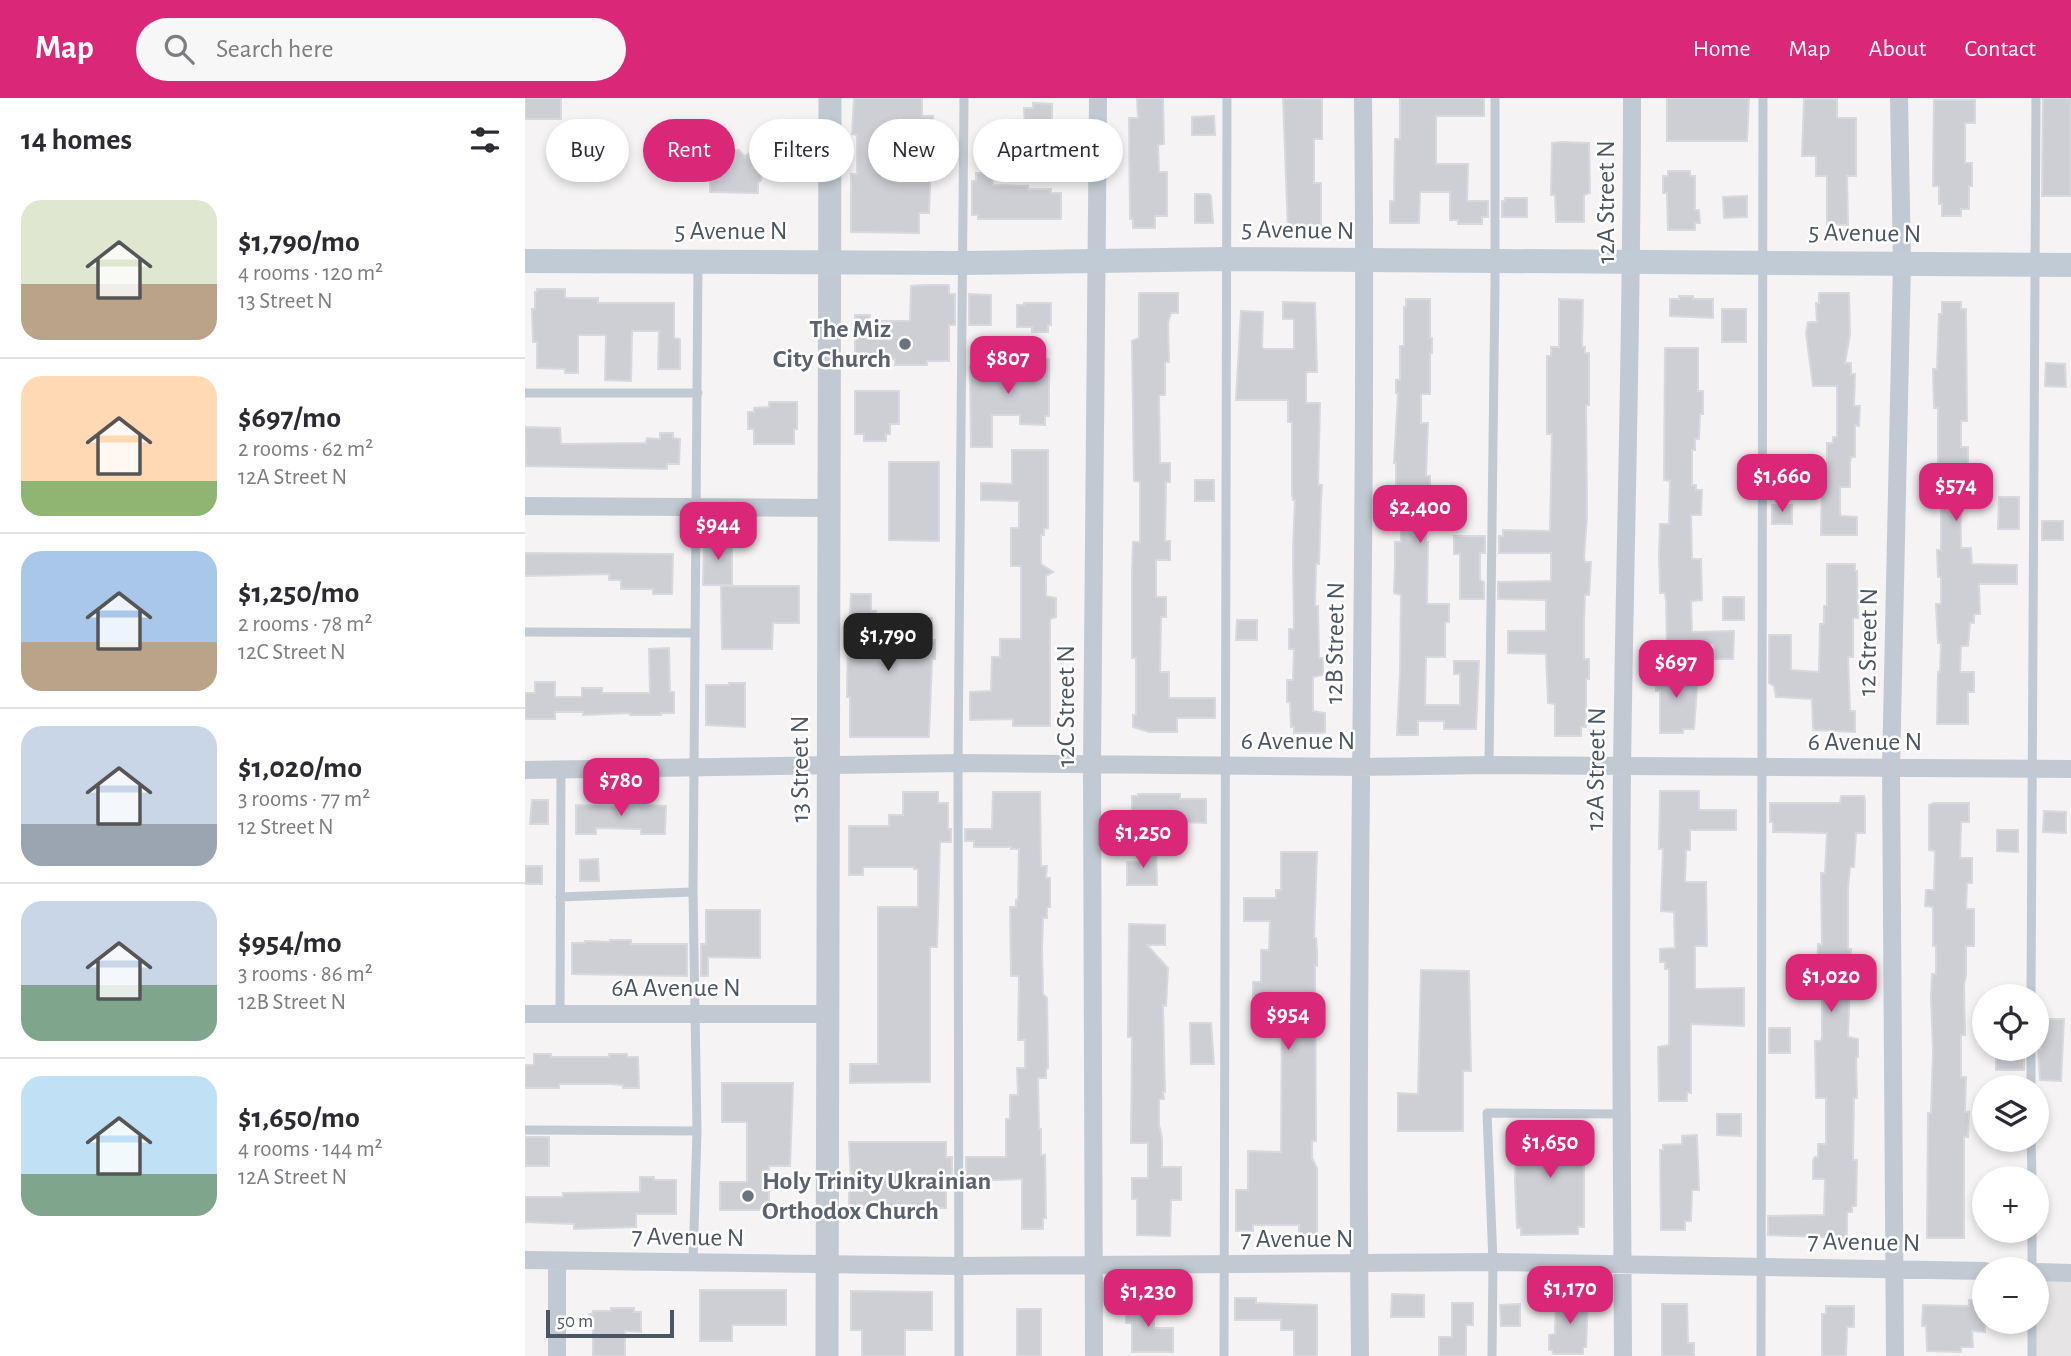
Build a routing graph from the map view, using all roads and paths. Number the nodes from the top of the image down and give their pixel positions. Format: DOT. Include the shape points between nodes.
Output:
graph roads {
  1 [pos="830,98"];
  2 [pos="964,98"];
  3 [pos="1098,98"];
  4 [pos="1227,98"];
  5 [pos="1363,98"];
  6 [pos="1495,98"];
  7 [pos="1632,98"];
  8 [pos="1763,98"];
  9 [pos="1899,98"];
  10 [pos="2036,98"];
  11 [pos="1227,259"];
  12 [pos="1096,260"];
  13 [pos="525,261"];
  14 [pos="698,261"];
  15 [pos="829,261"];
  16 [pos="1365,261"];
  17 [pos="1495,261"];
  18 [pos="1632,261"];
  19 [pos="1764,262"];
  20 [pos="964,263"];
  21 [pos="1902,264"];
  22 [pos="2036,264"];
  23 [pos="2071,265"];
  24 [pos="525,393"];
  25 [pos="698,393"];
  26 [pos="525,506"];
  27 [pos="697,508"];
  28 [pos="829,508"];
  29 [pos="525,632"];
  30 [pos="695,633"];
  31 [pos="828,763"];
  32 [pos="958,763"];
  33 [pos="1489,765"];
  34 [pos="693,766"];
  35 [pos="1092,766"];
  36 [pos="1224,766"];
  37 [pos="1360,767"];
  38 [pos="1622,767"];
  39 [pos="1763,767"];
  40 [pos="1891,768"];
  41 [pos="561,769"];
  42 [pos="2031,769"];
  43 [pos="2071,769"];
  44 [pos="525,770"];
  45 [pos="693,892"];
  46 [pos="560,897"];
  47 [pos="2031,984"];
  48 [pos="525,1014"];
  49 [pos="560,1014"];
  50 [pos="695,1014"];
  51 [pos="828,1014"];
  52 [pos="1620,1114"];
  53 [pos="525,1130"];
  54 [pos="697,1131"];
  55 [pos="525,1260"];
  56 [pos="558,1262"];
  57 [pos="1493,1262"];
  58 [pos="693,1264"];
  59 [pos="1359,1265"];
  60 [pos="1622,1265"];
  61 [pos="827,1266"];
  62 [pos="959,1266"];
  63 [pos="1094,1266"];
  64 [pos="1223,1266"];
  65 [pos="1761,1266"];
  66 [pos="1895,1268"];
  67 [pos="1972,1271"];
  68 [pos="2049,1272"];
  69 [pos="2071,1273"];
  70 [pos="2032,1334"];
  71 [pos="557,1356"];
  72 [pos="827,1356"];
  73 [pos="959,1356"];
  74 [pos="1094,1356"];
  75 [pos="1224,1356"];
  76 [pos="1360,1356"];
  77 [pos="1492,1356"];
  78 [pos="1623,1356"];
  79 [pos="1761,1356"];
  80 [pos="1895,1356"];
  81 [pos="2032,1356"];
  1 -- 15 [label="street, 13 Street N"];
  2 -- 20 [label="lane"];
  3 -- 12 [label="street, 12C Street N"];
  4 -- 11 [label="lane"];
  5 -- 16 [label="street, 12B Street N"];
  6 -- 17 [label="lane"];
  7 -- 18 [label="street, 12A Street N"];
  8 -- 19 [label="lane"];
  9 -- 21 [label="street, 12 Street N"];
  10 -- 22 [label="lane"];
  11 -- 12 [label="main road, 5 Avenue N"];
  11 -- 16 [label="main road, 5 Avenue N"];
  11 -- 36 [label="lane"];
  12 -- 20 [label="main road, 5 Avenue N"];
  12 -- 35 [label="street, 12C Street N"];
  13 -- 14 [label="main road, 5 Avenue N"];
  14 -- 15 [label="main road, 5 Avenue N"];
  14 -- 25 [label="lane"];
  15 -- 20 [label="main road, 5 Avenue N"];
  15 -- 28 [label="street, 13 Street N"];
  16 -- 17 [label="main road, 5 Avenue N"];
  16 -- 37 [label="street, 12B Street N"];
  17 -- 18 [label="main road, 5 Avenue N"];
  17 -- 33 [label="lane"];
  18 -- 19 [label="main road, 5 Avenue N"];
  18 -- 38 [label="street, 12A Street N"];
  19 -- 21 [label="main road, 5 Avenue N"];
  19 -- 39 [label="lane"];
  20 -- 32 [label="lane"];
  21 -- 22 [label="main road, 5 Avenue N"];
  21 -- 40 [label="street, 12 Street N"];
  22 -- 23 [label="main road, 5 Avenue N"];
  22 -- 42 [label="lane"];
  24 -- 25 [label="lane"];
  25 -- 27 [label="lane"];
  26 -- 27 [label="street"];
  27 -- 28 [label="street"];
  27 -- 30 [label="lane"];
  28 -- 31 [label="street, 13 Street N"];
  29 -- 30 [label="lane"];
  30 -- 34 [label="lane"];
  31 -- 32 [label="street, 6 Avenue N"];
  31 -- 34 [label="street, 6 Avenue N"];
  31 -- 51 [label="street, 13 Street N"];
  32 -- 35 [label="street, 6 Avenue N"];
  32 -- 62 [label="lane"];
  33 -- 37 [label="street, 6 Avenue N"];
  33 -- 38 [label="street, 6 Avenue N"];
  34 -- 41 [label="street, 6 Avenue N"];
  34 -- 45 [label="lane"];
  35 -- 36 [label="street, 6 Avenue N"];
  35 -- 63 [label="street, 12C Street N"];
  36 -- 37 [label="street, 6 Avenue N"];
  36 -- 64 [label="lane"];
  37 -- 59 [label="street, 12B Street N"];
  38 -- 39 [label="street, 6 Avenue N"];
  38 -- 52 [label="street, 12A Street N"];
  39 -- 40 [label="street, 6 Avenue N"];
  39 -- 65 [label="lane"];
  40 -- 42 [label="street, 6 Avenue N"];
  40 -- 66 [label="street, 12 Street N"];
  41 -- 44 [label="street, 6 Avenue N"];
  41 -- 46 [label="lane"];
  42 -- 43 [label="street, 6 Avenue N"];
  42 -- 47 [label="lane"];
  45 -- 46 [label="lane"];
  45 -- 50 [label="lane"];
  46 -- 49 [label="lane"];
  48 -- 49 [label="street, 6A Avenue N"];
  49 -- 50 [label="street, 6A Avenue N"];
  50 -- 51 [label="street, 6A Avenue N"];
  50 -- 54 [label="lane"];
  51 -- 61 [label="street, 13 Street N"];
  52 -- 57 [label="lane" via="1487,1114"];
  52 -- 60 [label="street, 12A Street N"];
  53 -- 54 [label="lane"];
  54 -- 58 [label="lane"];
  55 -- 56 [label="street, 7 Avenue N"];
  56 -- 58 [label="street, 7 Avenue N"];
  56 -- 71 [label="street"];
  57 -- 59 [label="street, 7 Avenue N"];
  57 -- 60 [label="street, 7 Avenue N"];
  57 -- 77 [label="lane"];
  58 -- 61 [label="street, 7 Avenue N"];
  59 -- 64 [label="street, 7 Avenue N"];
  59 -- 76 [label="street, 12B Street N"];
  60 -- 65 [label="street, 7 Avenue N"];
  60 -- 78 [label="street, 12A Street N"];
  61 -- 62 [label="street, 7 Avenue N"];
  61 -- 72 [label="street, 13 Street N"];
  62 -- 63 [label="street, 7 Avenue N"];
  62 -- 73 [label="lane"];
  63 -- 64 [label="street, 7 Avenue N"];
  63 -- 74 [label="street, 12C Street N"];
  64 -- 75 [label="lane"];
  65 -- 66 [label="street, 7 Avenue N"];
  65 -- 79 [label="lane"];
  66 -- 67 [label="street, 7 Avenue N"];
  66 -- 80 [label="street, 12 Street N"];
  68 -- 69 [label="street"];
  70 -- 81 [label="lane"];
}
